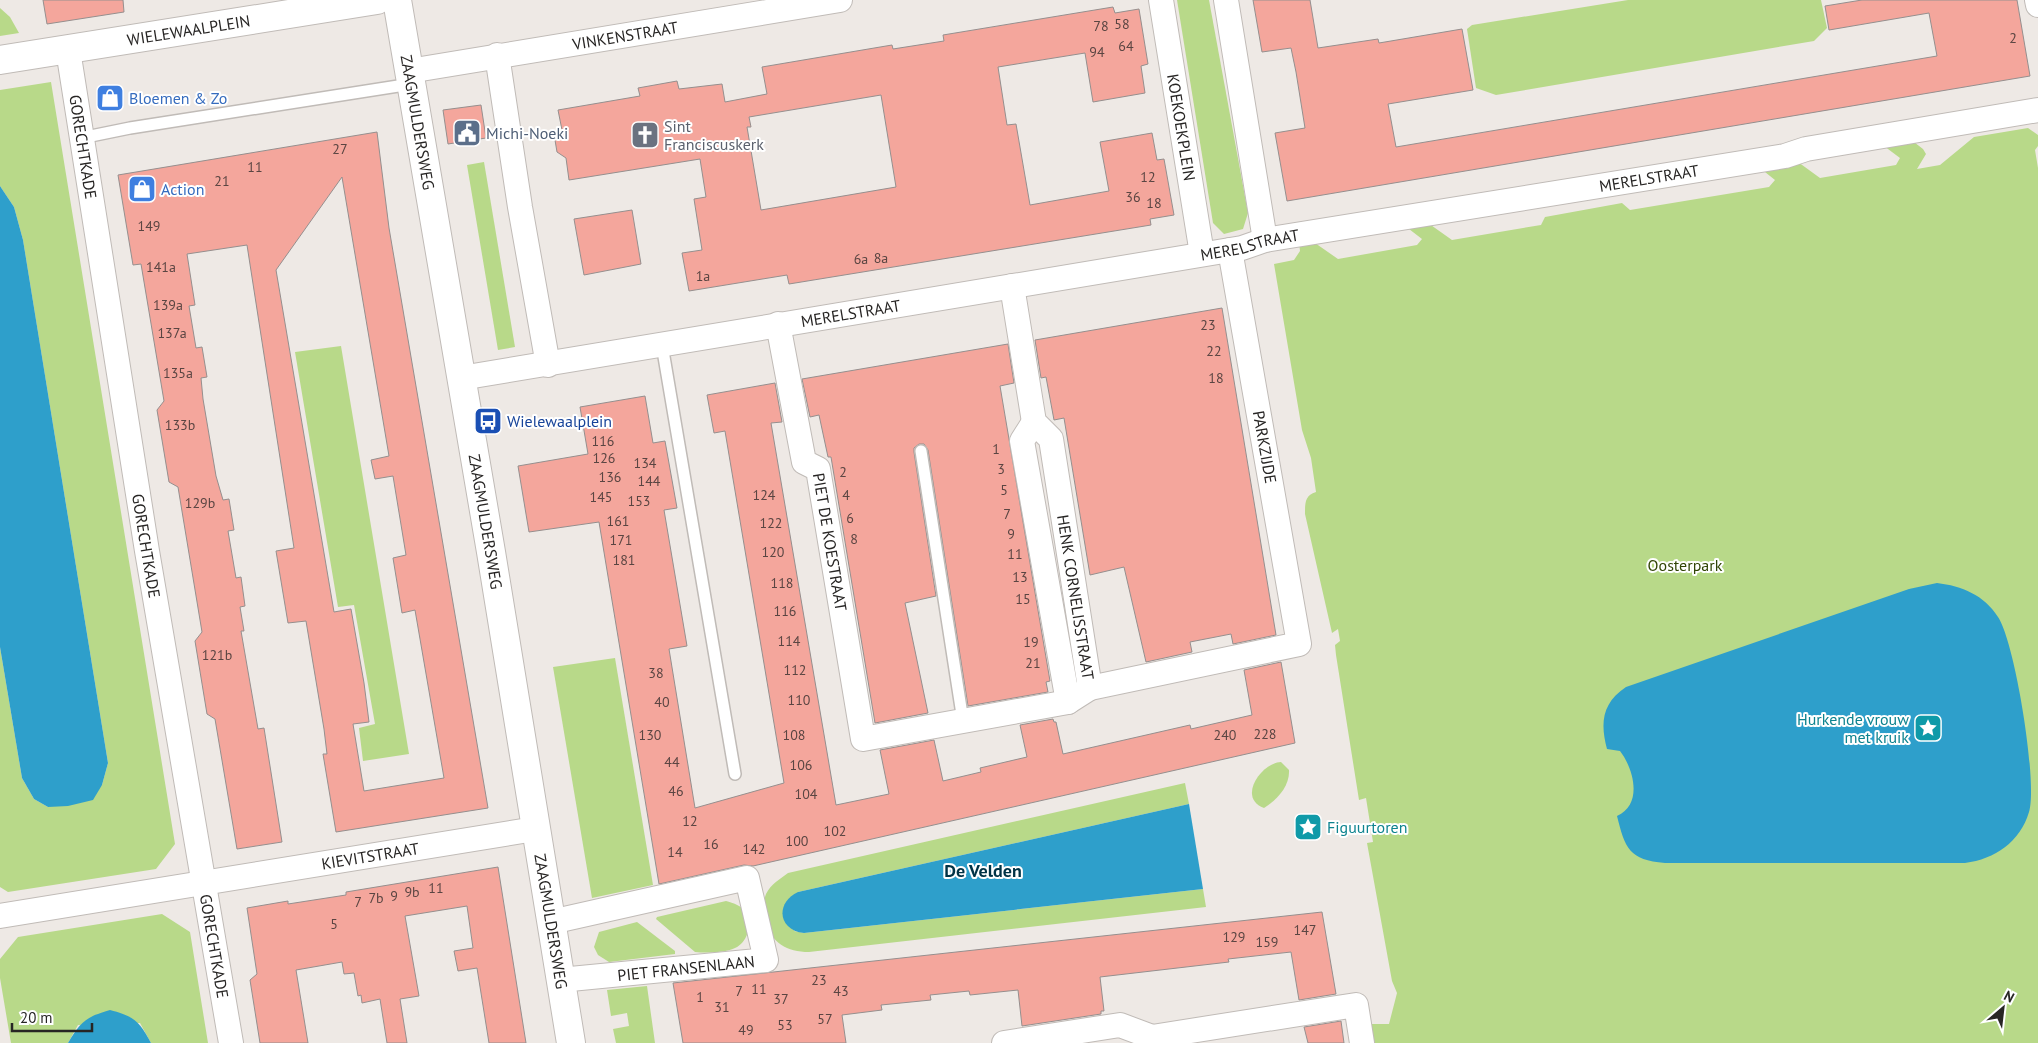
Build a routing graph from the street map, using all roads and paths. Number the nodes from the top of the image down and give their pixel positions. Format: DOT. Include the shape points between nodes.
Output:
graph roads {
  1 [pos="377,0"];
  2 [pos="397,0"];
  3 [pos="840,0"];
  4 [pos="1161,0"];
  5 [pos="1226,0"];
  6 [pos="2037,0"];
  7 [pos="2038,5"];
  8 [pos="68,50"];
  9 [pos="497,55"];
  10 [pos="0,60"];
  11 [pos="410,78"];
  12 [pos="2038,110"];
  13 [pos="81,138"];
  14 [pos="1265,240"];
  15 [pos="1230,250"];
  16 [pos="1202,254"];
  17 [pos="1012,286"];
  18 [pos="778,324"];
  19 [pos="662,345"];
  20 [pos="548,364"];
  21 [pos="461,378"];
  22 [pos="1034,422"];
  23 [pos="920,451"];
  24 [pos="1299,644"];
  25 [pos="1090,688"];
  26 [pos="1068,702"];
  27 [pos="963,721"];
  28 [pos="735,774"];
  29 [pos="536,829"];
  30 [pos="205,883"];
  31 [pos="0,916"];
  32 [pos="552,922"];
  33 [pos="560,980"];
  34 [pos="1121,1034"];
  35 [pos="1153,1040"];
  36 [pos="230,1043"];
  37 [pos="571,1043"];
  38 [pos="1004,1043"];
  39 [pos="1362,1043"];
  1 -- 8 [label="street, WIELEWAALPLEIN"];
  2 -- 11 [label="street, ZAAGMULDERSWEG"];
  3 -- 9 [label="street, VINKENSTRAAT"];
  4 -- 16 [label="street, KOEKOEKPLEIN"];
  5 -- 14 [label="street"];
  6 -- 7 [label="street"];
  8 -- 10 [label="street, WIELEWAALPLEIN"];
  8 -- 13 [label="street, GORECHTKADE"];
  9 -- 11 [label="street, VINKENSTRAAT"];
  9 -- 20 [label="street"];
  11 -- 13 [label="lane"];
  11 -- 21 [label="street, ZAAGMULDERSWEG"];
  12 -- 14 [label="street, MERELSTRAAT" via="1585,190"];
  13 -- 30 [label="street, GORECHTKADE" via="147,551"];
  14 -- 15 [label="street, MERELSTRAAT"];
  15 -- 16 [label="street, MERELSTRAAT"];
  15 -- 24 [label="street, PARKZIJDE"];
  16 -- 17 [label="street, MERELSTRAAT"];
  17 -- 18 [label="street, MERELSTRAAT"];
  17 -- 22 [label="street"];
  18 -- 19 [label="street, MERELSTRAAT"];
  18 -- 27 [label="street, PIET DE KOESTRAAT" via="804,462 818,469 864,739"];
  19 -- 20 [label="street, MERELSTRAAT"];
  19 -- 28 [label="lane"];
  20 -- 21 [label="street, MERELSTRAAT"];
  21 -- 29 [label="street, ZAAGMULDERSWEG"];
  22 -- 25 [label="street, HENK CORNELISSTRAAT" via="1051,438"];
  22 -- 26 [label="street, HENK CORNELISSTRAAT" via="1022,441"];
  23 -- 27 [label="lane"];
  24 -- 25 [label="street, HENK CORNELISSTRAAT"];
  25 -- 26 [label="street"];
  26 -- 27 [label="street"];
  29 -- 30 [label="street, KIEVITSTRAAT"];
  29 -- 32 [label="street, ZAAGMULDERSWEG"];
  30 -- 31 [label="street, KIEVITSTRAAT"];
  30 -- 36 [label="street, GORECHTKADE"];
  32 -- 33 [label="street, ZAAGMULDERSWEG"];
  32 -- 33 [label="street, PIET FRANSENLAAN" via="747,878 766,960"];
  33 -- 37 [label="street, ZAAGMULDERSWEG"];
  34 -- 35 [label="street"];
  34 -- 38 [label="street"];
  35 -- 39 [label="street" via="1356,1005"];
}
